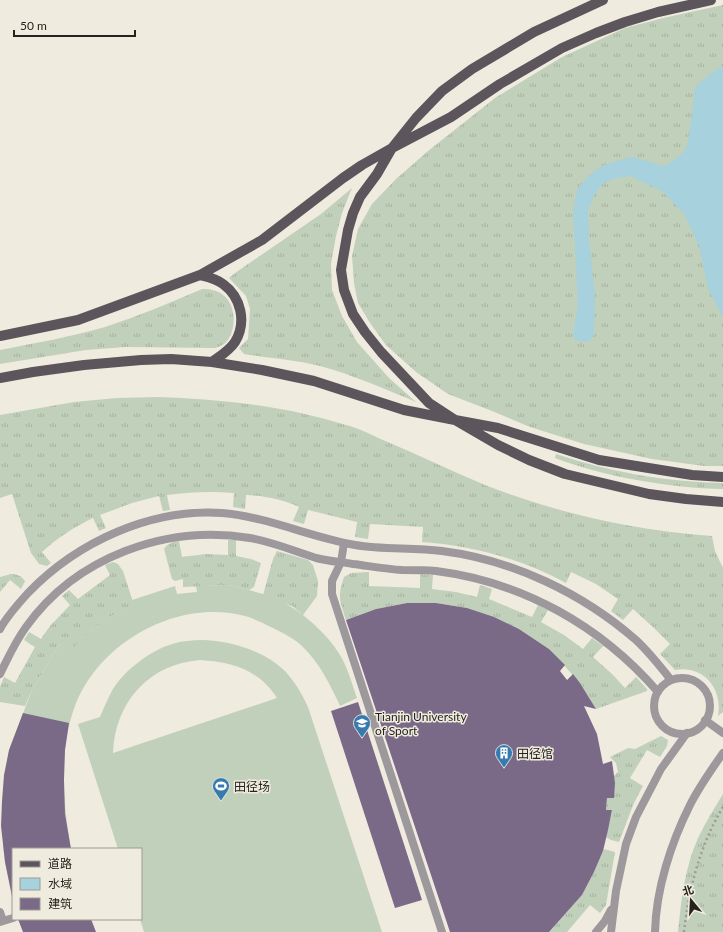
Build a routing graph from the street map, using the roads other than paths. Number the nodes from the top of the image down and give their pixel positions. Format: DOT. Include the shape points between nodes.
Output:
graph roads {
  1 [pos="603,0"];
  2 [pos="711,0"];
  3 [pos="392,148"];
  4 [pos="200,275"];
  5 [pos="0,336"];
  6 [pos="212,362"];
  7 [pos="0,378"];
  8 [pos="456,420"];
  9 [pos="723,477"];
  10 [pos="723,502"];
  11 [pos="344,543"];
  12 [pos="341,562"];
  13 [pos="0,629"];
  14 [pos="0,674"];
  15 [pos="671,680"];
  16 [pos="658,692"];
  17 [pos="705,720"];
  18 [pos="687,733"];
  19 [pos="723,733"];
  20 [pos="723,753"];
  21 [pos="614,905"];
  22 [pos="0,912"];
  23 [pos="12,918"];
  24 [pos="2,921"];
  25 [pos="442,932"];
  26 [pos="596,932"];
  27 [pos="611,932"];
  28 [pos="656,932"];
  1 -- 3 [label="main road" via="534,32 472,69 442,91"];
  2 -- 3 [label="main road" via="625,22 562,48 500,84 451,117"];
  3 -- 4 [label="main road" via="343,178 262,240"];
  3 -- 8 [label="main road" via="360,197 353,213 341,270 344,290 353,314 381,352 429,403"];
  4 -- 5 [label="main road" via="78,320"];
  4 -- 6 [label="main road" via="222,283 231,291 242,311 242,322 235,342 225,354"];
  6 -- 7 [label="main road" via="171,359 115,361"];
  6 -- 8 [label="main road" via="314,381 404,410"];
  8 -- 9 [label="main road" via="498,428 600,460 678,473"];
  8 -- 10 [label="main road" via="516,454 565,474 649,494"];
  11 -- 12 [label="lane"];
  11 -- 13 [label="lane" via="284,525 222,513 192,514 155,520 101,539 55,568 19,602"];
  11 -- 15 [label="lane" via="384,549 462,554 536,576 570,594 623,629 646,650"];
  12 -- 14 [label="lane" via="317,558 267,541 222,534 178,536 133,548 84,572 52,597 26,627"];
  12 -- 16 [label="lane" via="402,570 437,571 481,580 529,596 569,616 615,649"];
  12 -- 25 [label="lane" via="332,581 332,594"];
  15 -- 16 [label="lane"];
  15 -- 17 [label="lane" via="690,679 704,690 709,698 710,707"];
  16 -- 18 [label="lane" via="654,709 657,718 669,731"];
  17 -- 18 [label="lane" via="695,730"];
  17 -- 19 [label="lane"];
  18 -- 21 [label="lane" via="661,769 636,818 626,844"];
  20 -- 28 [label="lane" via="690,804 673,843 662,885"];
  21 -- 26 [label="lane"];
  21 -- 27 [label="lane"];
  22 -- 24 [label="lane"];
  23 -- 24 [label="lane"];
}
